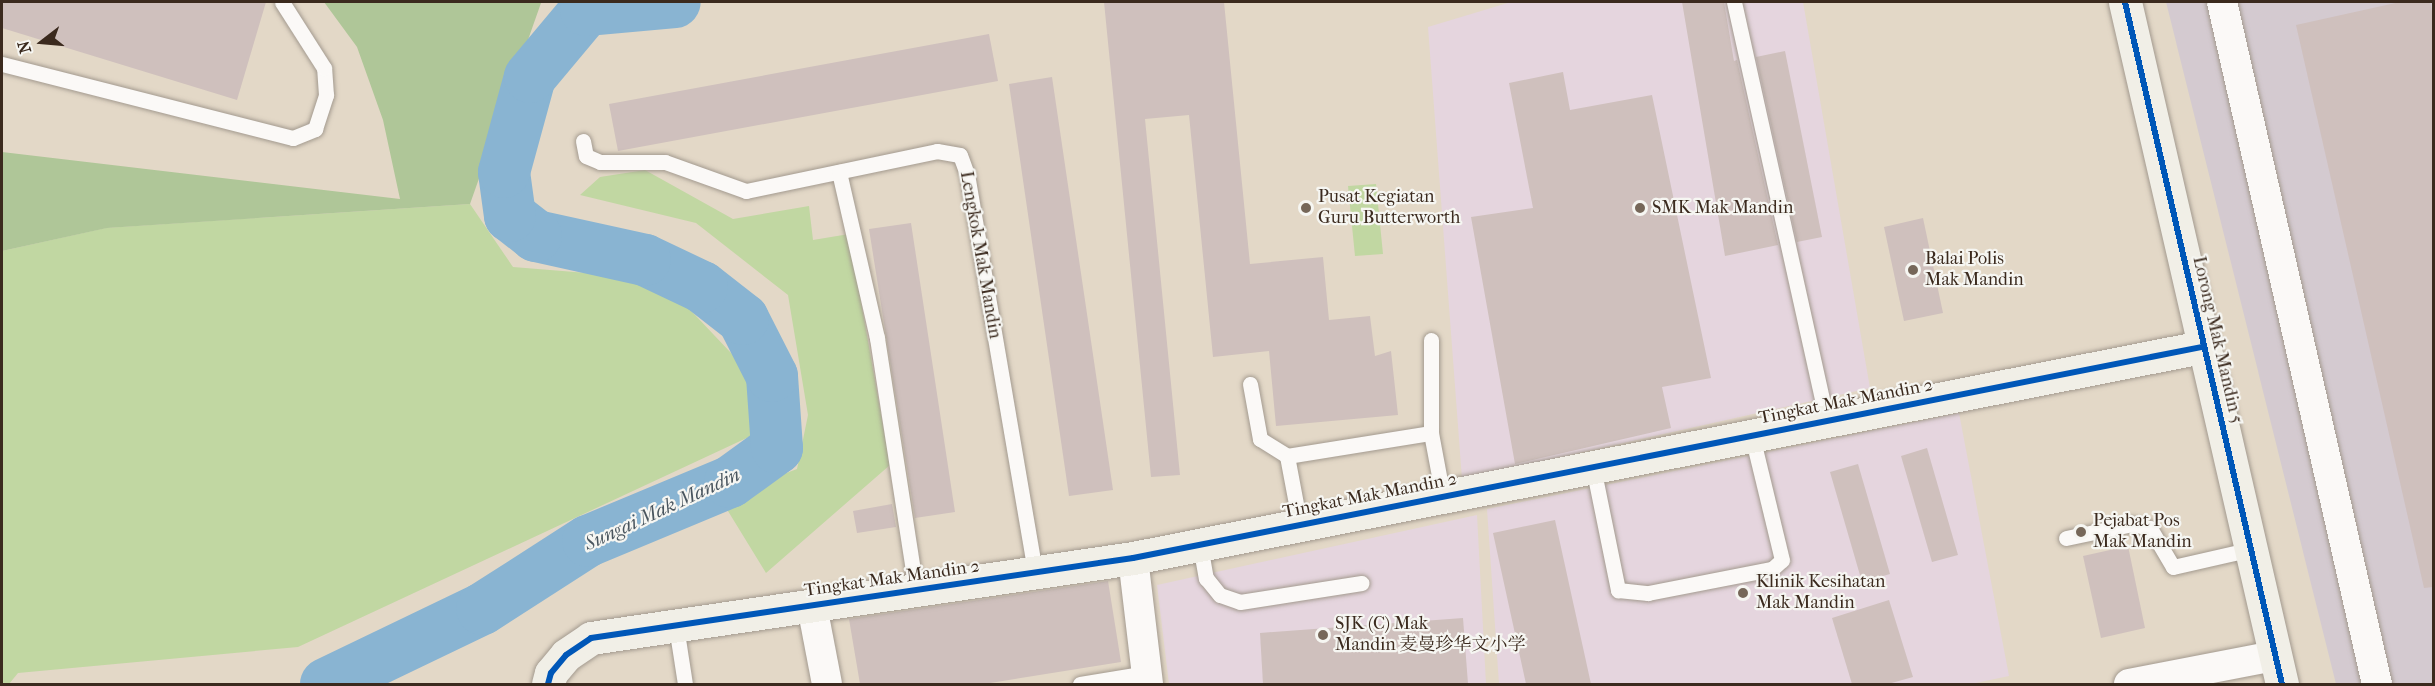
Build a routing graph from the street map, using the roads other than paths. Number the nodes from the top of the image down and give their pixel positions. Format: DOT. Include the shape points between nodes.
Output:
graph roads {
  1 [pos="282,2"];
  2 [pos="1734,2"];
  3 [pos="2125,2"];
  4 [pos="2222,2"];
  5 [pos="2,64"];
  6 [pos="583,141"];
  7 [pos="839,172"];
  8 [pos="1431,340"];
  9 [pos="2202,347"];
  10 [pos="1250,384"];
  11 [pos="1827,421"];
  12 [pos="1431,433"];
  13 [pos="1752,436"];
  14 [pos="1287,456"];
  15 [pos="1593,467"];
  16 [pos="1443,497"];
  17 [pos="1300,525"];
  18 [pos="2066,538"];
  19 [pos="1200,545"];
  20 [pos="2252,549"];
  21 [pos="1133,558"];
  22 [pos="1035,573"];
  23 [pos="1362,583"];
  24 [pos="916,590"];
  25 [pos="812,606"];
  26 [pos="676,626"];
  27 [pos="2278,670"];
  28 [pos="549,679"];
  29 [pos="1148,679"];
  30 [pos="685,684"];
  31 [pos="827,684"];
  32 [pos="1080,684"];
  33 [pos="2129,684"];
  34 [pos="2377,684"];
  1 -- 5 [label="lane" via="324,68 326,95 315,129 293,138"];
  2 -- 11 [label="lane"];
  3 -- 9 [label="street, Lorong Mak Mandin 5"];
  4 -- 34 [label="street"];
  6 -- 7 [label="lane, Lengkok Mak Mandin" via="586,156 600,162 665,162 746,191"];
  7 -- 22 [label="lane, Lengkok Mak Mandin" via="937,151 960,156 967,174"];
  7 -- 24 [label="lane" via="878,338"];
  8 -- 12 [label="lane"];
  9 -- 11 [label="street, Tingkat Mak Mandin 2"];
  9 -- 20 [label="street, Lorong Mak Mandin 5"];
  10 -- 14 [label="lane" via="1260,439"];
  11 -- 13 [label="street, Tingkat Mak Mandin 2"];
  12 -- 14 [label="lane"];
  12 -- 16 [label="lane"];
  13 -- 15 [label="street, Tingkat Mak Mandin 2"];
  13 -- 15 [label="lane" via="1782,560 1772,569 1648,593 1618,590"];
  14 -- 17 [label="lane"];
  15 -- 16 [label="street, Tingkat Mak Mandin 2"];
  16 -- 17 [label="street, Tingkat Mak Mandin 2"];
  17 -- 19 [label="street, Tingkat Mak Mandin 2"];
  18 -- 20 [label="lane" via="2132,524 2150,528 2173,567"];
  19 -- 21 [label="street, Tingkat Mak Mandin 2"];
  19 -- 23 [label="lane" via="1206,578 1220,596 1240,602"];
  20 -- 27 [label="street, Lorong Mak Mandin 5"];
  21 -- 22 [label="street, Tingkat Mak Mandin 2"];
  21 -- 29 [label="street"];
  22 -- 24 [label="street, Tingkat Mak Mandin 2"];
  24 -- 25 [label="street, Tingkat Mak Mandin 2"];
  25 -- 26 [label="street, Tingkat Mak Mandin 2"];
  25 -- 31 [label="street"];
  26 -- 28 [label="street, Tingkat Mak Mandin 2" via="591,638 566,655"];
  26 -- 30 [label="lane"];
  27 -- 33 [label="street"];
  29 -- 32 [label="lane"];
}
